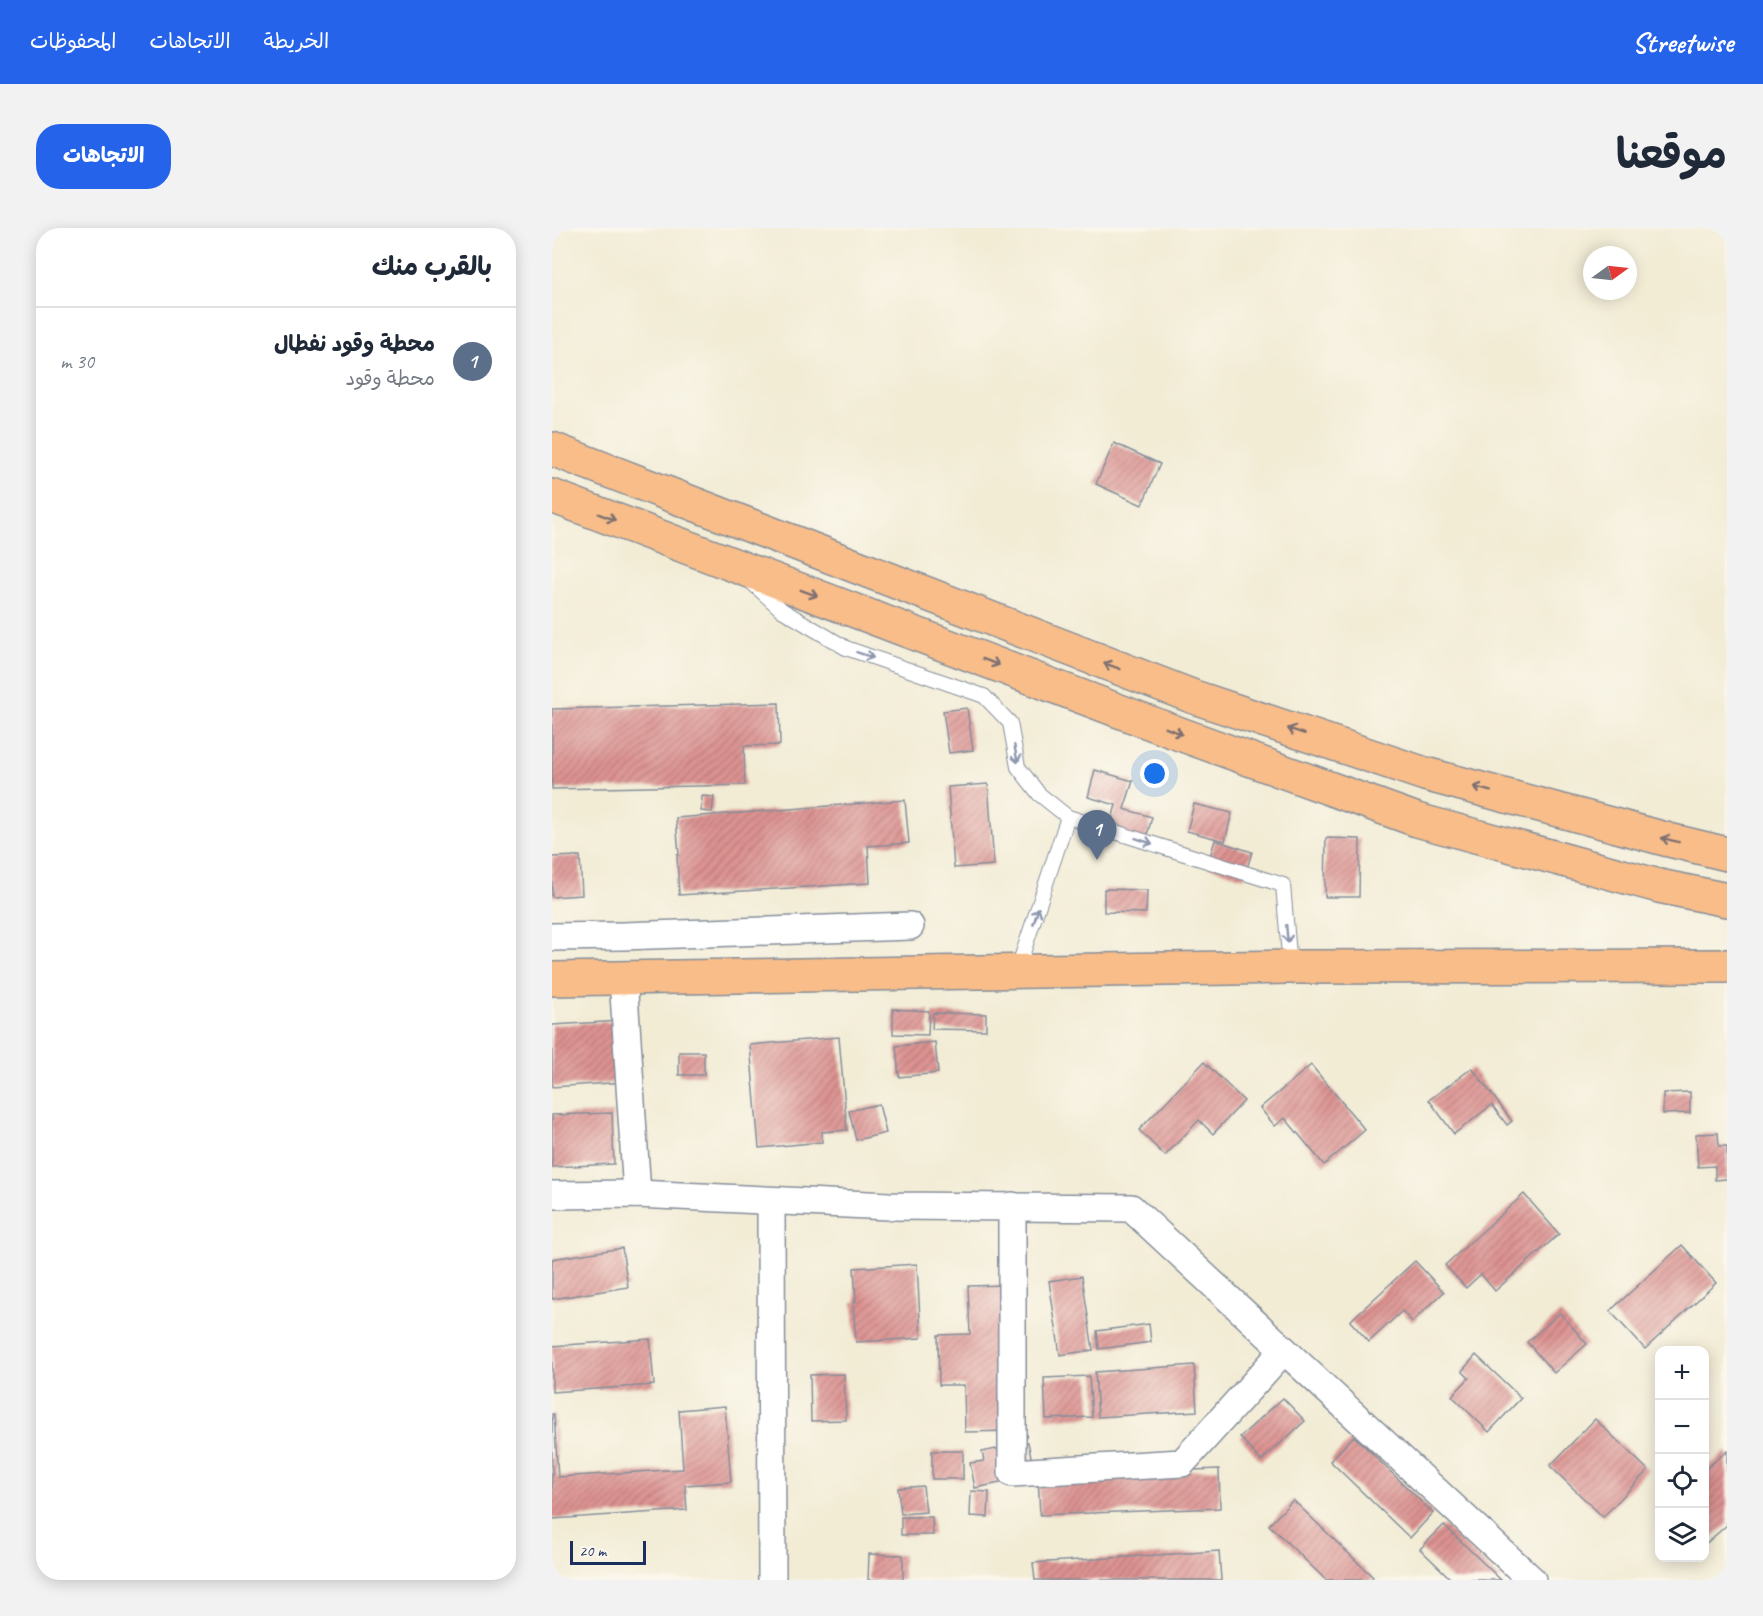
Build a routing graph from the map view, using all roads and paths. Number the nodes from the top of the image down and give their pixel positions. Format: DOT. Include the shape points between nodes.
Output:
graph roads {
  1 [pos="552,449"];
  2 [pos="552,496"];
  3 [pos="731,564"];
  4 [pos="1068,817"];
  5 [pos="1727,854"];
  6 [pos="1727,900"];
  7 [pos="910,926"];
  8 [pos="552,937"];
  9 [pos="1727,966"];
  10 [pos="1290,967"];
  11 [pos="1017,971"];
  12 [pos="623,978"];
  13 [pos="552,979"];
  14 [pos="637,1194"];
  15 [pos="552,1195"];
  16 [pos="771,1201"];
  17 [pos="1012,1206"];
  18 [pos="1284,1350"];
  19 [pos="772,1580"];
  20 [pos="1532,1580"];
  5 -- 1 [label="main road, one-way" via="1425,774 1194,697"];
  2 -- 3 [label="main road, one-way"];
  3 -- 4 [label="lane, one-way" via="782,610 846,648 984,696 1010,723 1018,767 1039,794"];
  3 -- 6 [label="main road, one-way" via="1417,820 1659,886"];
  4 -- 10 [label="lane, one-way" via="1283,885"];
  11 -- 4 [label="lane, one-way"];
  7 -- 8 [label="street"];
  9 -- 10 [label="main road"];
  10 -- 11 [label="main road"];
  11 -- 12 [label="main road"];
  12 -- 13 [label="main road"];
  12 -- 14 [label="street"];
  14 -- 15 [label="street"];
  14 -- 16 [label="street"];
  16 -- 17 [label="street"];
  16 -- 19 [label="street"];
  17 -- 18 [label="street" via="1131,1208"];
  17 -- 18 [label="street" via="1012,1473 1182,1463"];
  18 -- 20 [label="street"];
}
